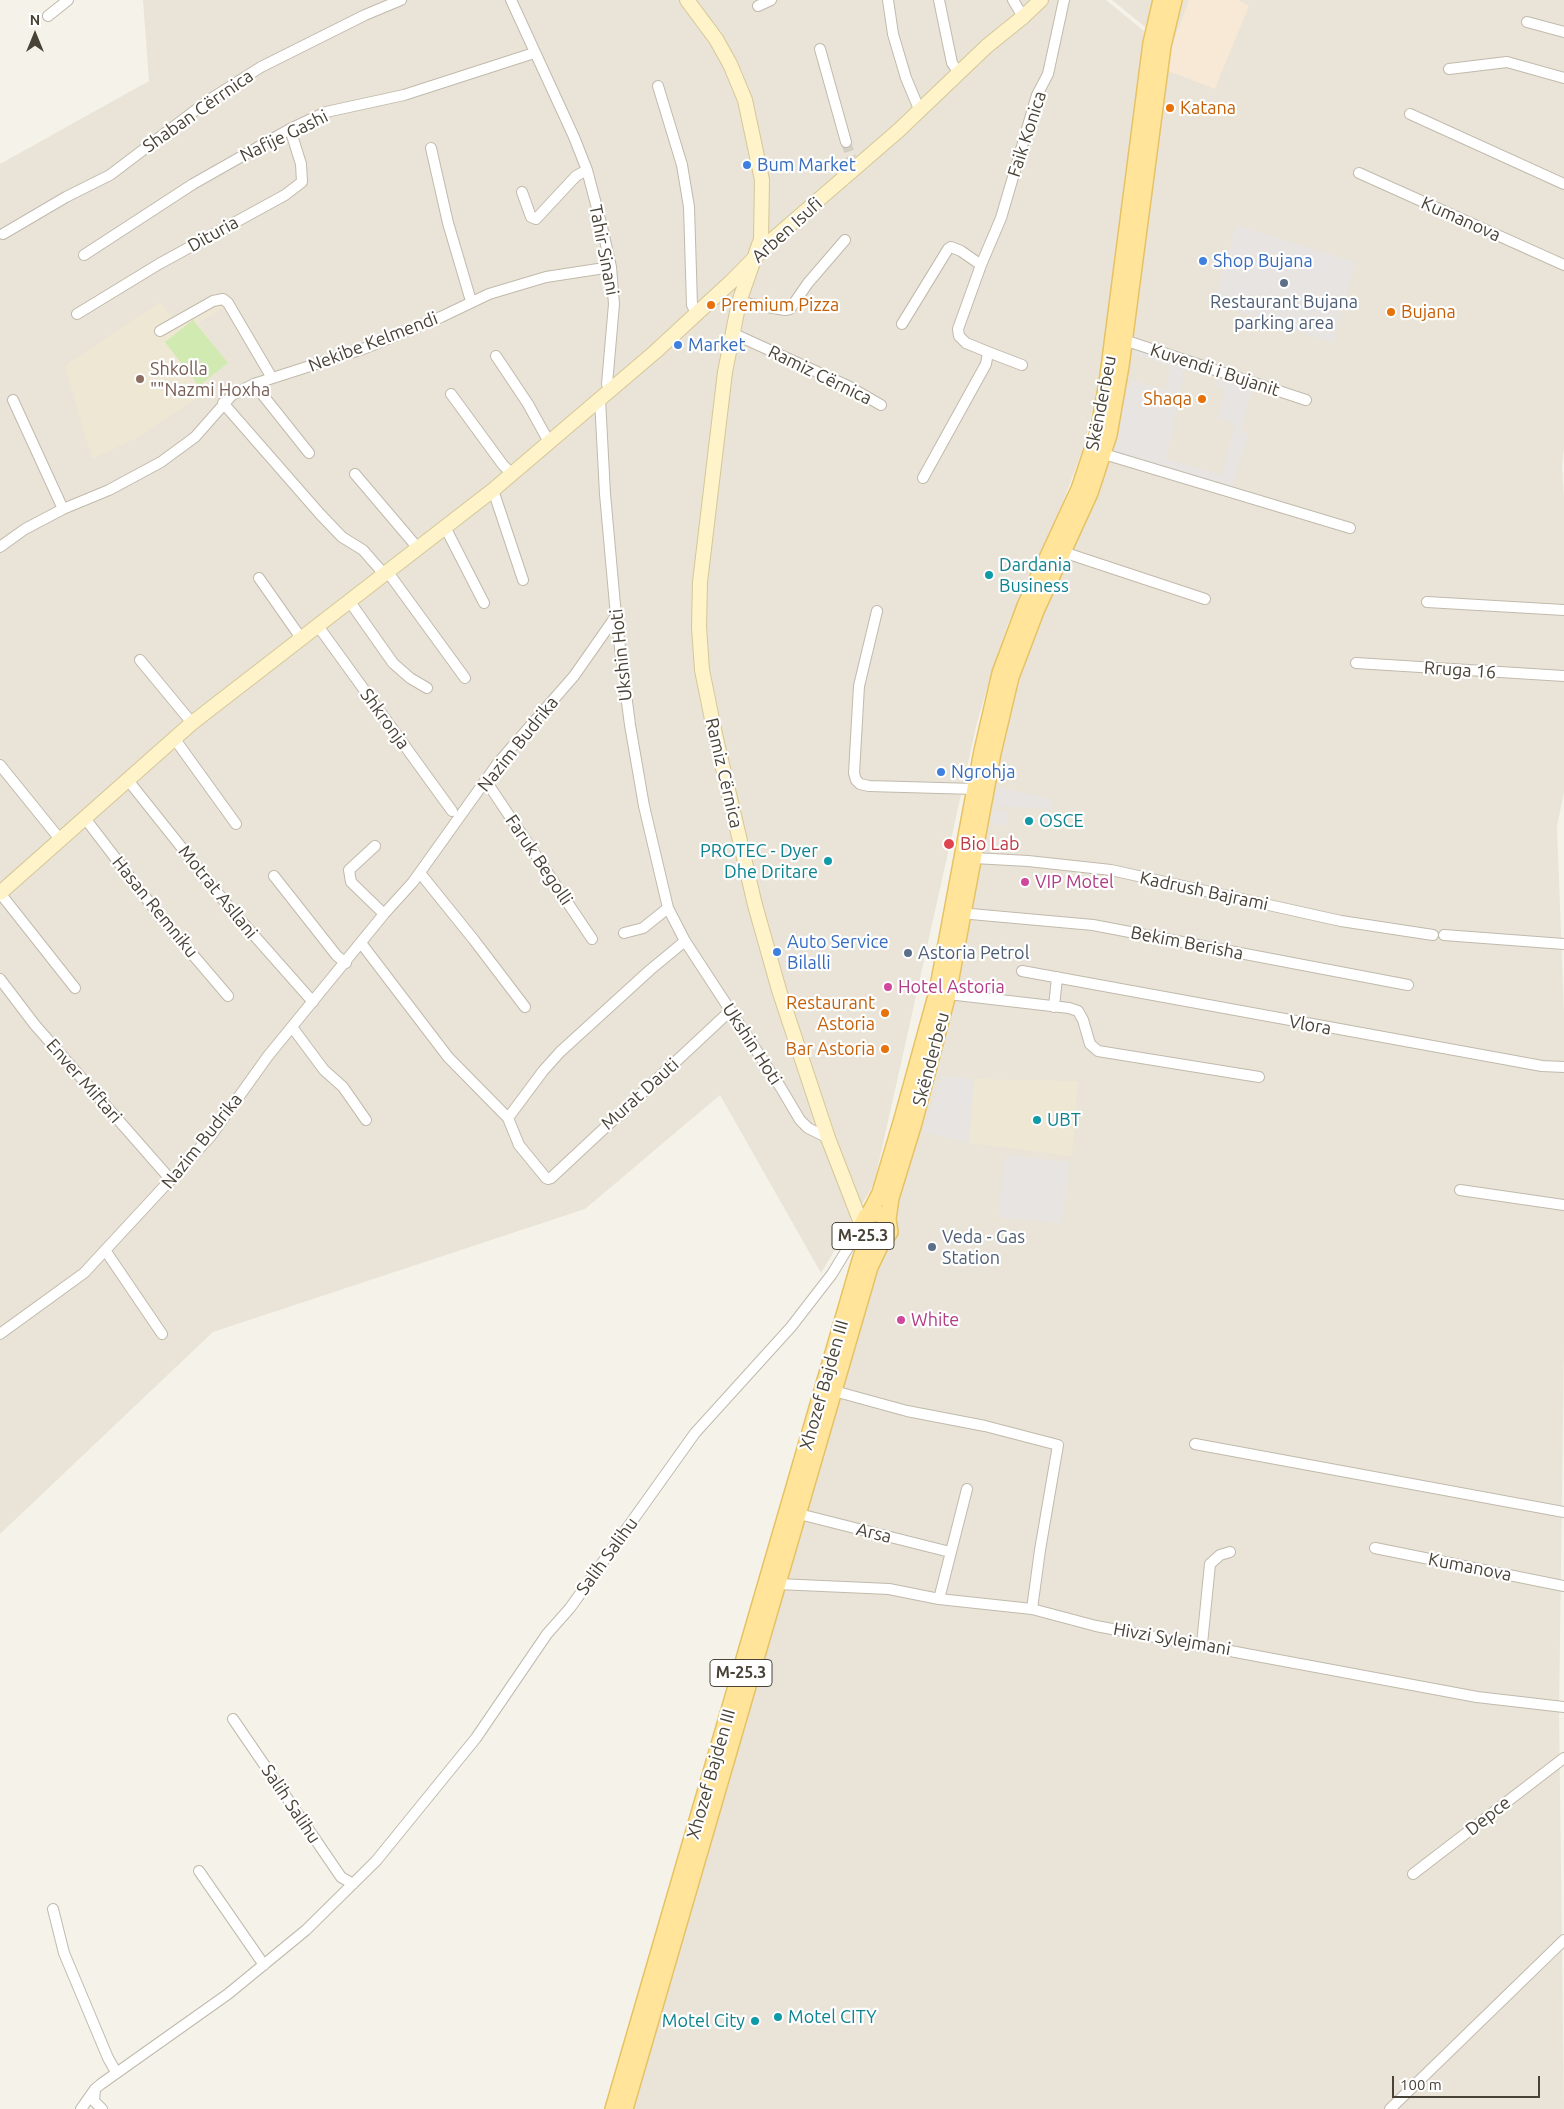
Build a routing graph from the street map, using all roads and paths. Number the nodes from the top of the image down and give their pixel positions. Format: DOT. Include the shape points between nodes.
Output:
graph roads {
  1 [pos="68,0"];
  2 [pos="401,0"];
  3 [pos="511,0"];
  4 [pos="687,0"];
  5 [pos="770,0"];
  6 [pos="888,0"];
  7 [pos="939,0"];
  8 [pos="1013,0"];
  9 [pos="1041,0"];
  10 [pos="1064,0"];
  11 [pos="1161,0"];
  12 [pos="1174,0"];
  13 [pos="758,6"];
  14 [pos="48,16"];
  15 [pos="1023,18"];
  16 [pos="1527,22"];
  17 [pos="1564,32"];
  18 [pos="820,49"];
  19 [pos="534,53"];
  20 [pos="1448,69"];
  21 [pos="959,73"];
  22 [pos="1564,78"];
  23 [pos="658,86"];
  24 [pos="919,109"];
  25 [pos="1410,114"];
  26 [pos="290,129"];
  27 [pos="846,142"];
  28 [pos="431,148"];
  29 [pos="587,170"];
  30 [pos="1359,173"];
  31 [pos="1564,184"];
  32 [pos="522,192"];
  33 [pos="3,234"];
  34 [pos="845,240"];
  35 [pos="84,255"];
  36 [pos="753,260"];
  37 [pos="981,265"];
  38 [pos="1564,265"];
  39 [pos="611,267"];
  40 [pos="471,301"];
  41 [pos="739,302"];
  42 [pos="696,313"];
  43 [pos="77,314"];
  44 [pos="902,324"];
  45 [pos="160,331"];
  46 [pos="732,333"];
  47 [pos="1124,340"];
  48 [pos="988,352"];
  49 [pos="496,356"];
  50 [pos="1022,365"];
  51 [pos="272,378"];
  52 [pos="254,384"];
  53 [pos="451,394"];
  54 [pos="605,394"];
  55 [pos="13,400"];
  56 [pos="1306,400"];
  57 [pos="223,403"];
  58 [pos="881,405"];
  59 [pos="549,442"];
  60 [pos="309,452"];
  61 [pos="1104,454"];
  62 [pos="356,474"];
  63 [pos="512,474"];
  64 [pos="923,478"];
  65 [pos="493,490"];
  66 [pos="62,509"];
  67 [pos="445,527"];
  68 [pos="1350,528"];
  69 [pos="0,547"];
  70 [pos="417,547"];
  71 [pos="1063,552"];
  72 [pos="386,573"];
  73 [pos="259,578"];
  74 [pos="523,580"];
  75 [pos="1205,599"];
  76 [pos="350,602"];
  77 [pos="1428,602"];
  78 [pos="484,603"];
  79 [pos="877,610"];
  80 [pos="1564,610"];
  81 [pos="616,616"];
  82 [pos="318,626"];
  83 [pos="301,638"];
  84 [pos="140,660"];
  85 [pos="1356,663"];
  86 [pos="1564,676"];
  87 [pos="465,678"];
  88 [pos="427,688"];
  89 [pos="192,723"];
  90 [pos="174,738"];
  91 [pos="0,765"];
  92 [pos="127,779"];
  93 [pos="486,781"];
  94 [pos="975,789"];
  95 [pos="452,811"];
  96 [pos="84,817"];
  97 [pos="236,824"];
  98 [pos="59,838"];
  99 [pos="375,846"];
  100 [pos="974,858"];
  101 [pos="420,873"];
  102 [pos="274,876"];
  103 [pos="0,893"];
  104 [pos="668,908"];
  105 [pos="964,912"];
  106 [pos="384,914"];
  107 [pos="624,933"];
  108 [pos="592,939"];
  109 [pos="685,941"];
  110 [pos="361,943"];
  111 [pos="1564,944"];
  112 [pos="346,963"];
  113 [pos="1022,971"];
  114 [pos="1057,978"];
  115 [pos="0,979"];
  116 [pos="1408,985"];
  117 [pos="76,988"];
  118 [pos="948,994"];
  119 [pos="228,996"];
  120 [pos="313,1002"];
  121 [pos="525,1007"];
  122 [pos="1054,1007"];
  123 [pos="730,1011"];
  124 [pos="292,1027"];
  125 [pos="1564,1066"];
  126 [pos="1259,1077"];
  127 [pos="508,1118"];
  128 [pos="366,1120"];
  129 [pos="828,1138"];
  130 [pos="171,1180"];
  131 [pos="1460,1190"];
  132 [pos="852,1198"];
  133 [pos="1564,1205"];
  134 [pos="871,1216"];
  135 [pos="882,1242"];
  136 [pos="105,1250"];
  137 [pos="0,1334"];
  138 [pos="162,1334"];
  139 [pos="834,1391"];
  140 [pos="1195,1444"];
  141 [pos="967,1489"];
  142 [pos="1564,1512"];
  143 [pos="798,1514"];
  144 [pos="1375,1548"];
  145 [pos="950,1552"];
  146 [pos="1230,1552"];
  147 [pos="778,1584"];
  148 [pos="1564,1586"];
  149 [pos="939,1599"];
  150 [pos="1032,1609"];
  151 [pos="1202,1644"];
  152 [pos="1564,1707"];
  153 [pos="233,1719"];
  154 [pos="1564,1758"];
  155 [pos="199,1871"];
  156 [pos="1413,1874"];
  157 [pos="353,1884"];
  158 [pos="53,1909"];
  159 [pos="1564,1940"];
  160 [pos="264,1965"];
  161 [pos="116,2072"];
  162 [pos="95,2089"];
  163 [pos="81,2109"];
  164 [pos="102,2109"];
  165 [pos="613,2109"];
  166 [pos="625,2109"];
  167 [pos="1390,2109"];
  1 -- 14 [label="street"];
  2 -- 33 [label="street, Shaban Cërrnica" via="261,67 209,100 110,174"];
  3 -- 19 [label="street, Tahir Sinani"];
  4 -- 36 [label="street, Ramiz Cërnica" via="716,39 744,100 762,180 761,239"];
  5 -- 13 [label="street"];
  6 -- 24 [label="street" via="893,34"];
  7 -- 21 [label="street" via="952,63"];
  8 -- 15 [label="street"];
  9 -- 15 [label="street, Arben Isufi"];
  10 -- 37 [label="street, Faik Konica" via="1048,74 1037,95 1001,218"];
  11 -- 94 [label="main road, Skënderbeu / M-25.3" via="1151,43 1098,432 1079,489 1025,606 1000,673"];
  12 -- 47 [label="main road, Skënderbeu / M-25.3" via="1163,46"];
  15 -- 21 [label="street, Arben Isufi"];
  16 -- 17 [label="street"];
  18 -- 27 [label="street"];
  19 -- 26 [label="street, Nafije Gashi" via="404,95 326,112"];
  19 -- 29 [label="street, Tahir Sinani"];
  20 -- 22 [label="street" via="1508,62"];
  21 -- 24 [label="street, Arben Isufi"];
  23 -- 42 [label="street" via="682,164 689,207 692,305"];
  24 -- 36 [label="street, Arben Isufi" via="898,131 854,162"];
  25 -- 31 [label="street"];
  26 -- 35 [label="street, Nafije Gashi" via="193,184"];
  26 -- 43 [label="street, Dituria" via="301,164 302,182"];
  28 -- 40 [label="street" via="448,223"];
  29 -- 32 [label="street" via="576,176 536,220 531,217"];
  29 -- 39 [label="street, Tahir Sinani"];
  30 -- 38 [label="street, Kumanova"];
  34 -- 41 [label="street" via="790,309"];
  36 -- 41 [label="street, Ramiz Cërnica"];
  36 -- 42 [label="street, Arben Isufi"];
  37 -- 44 [label="street" via="962,251 948,249"];
  37 -- 48 [label="street, Faik Konica" via="958,329 959,336 966,342"];
  39 -- 40 [label="street, Nekibe Kelmendi" via="546,277"];
  39 -- 54 [label="street, Tahir Sinani" via="614,304"];
  40 -- 51 [label="street, Nekibe Kelmendi" via="363,350"];
  41 -- 46 [label="street, Ramiz Cërnica"];
  42 -- 54 [label="street, Arben Isufi"];
  45 -- 51 [label="street" via="213,300 222,299 228,303"];
  46 -- 58 [label="street, Ramiz Cërnica" via="848,386"];
  46 -- 129 [label="street, Ramiz Cërnica" via="700,582 702,670 756,906 792,1032"];
  47 -- 56 [label="street, Kuvendi i Bujanit"];
  47 -- 61 [label="main road, Skënderbeu / M-25.3"];
  48 -- 50 [label="street, Faik Konica"];
  48 -- 64 [label="street" via="977,383"];
  49 -- 59 [label="street"];
  51 -- 52 [label="street, Nekibe Kelmendi"];
  52 -- 57 [label="street, Nekibe Kelmendi"];
  52 -- 60 [label="street"];
  53 -- 63 [label="street"];
  54 -- 59 [label="street"];
  54 -- 81 [label="street, Ukshin Hoti" via="605,494"];
  55 -- 66 [label="street"];
  57 -- 66 [label="street, Nekibe Kelmendi" via="195,437 162,462 109,490"];
  57 -- 72 [label="street" via="342,537 362,550"];
  59 -- 63 [label="street"];
  61 -- 68 [label="street, Skënderbeu"];
  61 -- 71 [label="main road, Skënderbeu / M-25.3"];
  62 -- 70 [label="street"];
  63 -- 65 [label="street"];
  65 -- 67 [label="street"];
  65 -- 74 [label="street"];
  66 -- 69 [label="street, Nekibe Kelmendi"];
  67 -- 70 [label="street"];
  67 -- 78 [label="street"];
  70 -- 72 [label="street"];
  71 -- 75 [label="street"];
  71 -- 100 [label="main road, Skënderbeu / M-25.3" via="1011,677"];
  72 -- 76 [label="street"];
  72 -- 87 [label="street"];
  73 -- 83 [label="street"];
  76 -- 82 [label="street"];
  76 -- 88 [label="street" via="392,663"];
  77 -- 80 [label="street"];
  79 -- 94 [label="street" via="859,686 856,780 869,786"];
  81 -- 93 [label="street, Nazim Budrika" via="574,676"];
  81 -- 104 [label="street, Ukshin Hoti" via="630,725 648,824"];
  82 -- 83 [label="street"];
  82 -- 95 [label="street, Shkronja"];
  83 -- 89 [label="street"];
  84 -- 89 [label="street"];
  85 -- 86 [label="street, Rruga 16"];
  89 -- 90 [label="street"];
  90 -- 92 [label="street"];
  90 -- 97 [label="street"];
  91 -- 98 [label="street"];
  92 -- 96 [label="street"];
  92 -- 120 [label="street, Motrat Asllani" via="229,907"];
  93 -- 101 [label="street, Nazim Budrika"];
  93 -- 108 [label="street, Faruk Begolli"];
  94 -- 134 [label="main road, Skënderbeu / M-25.3" via="937,992 905,1110"];
  96 -- 98 [label="street"];
  96 -- 119 [label="street, Hasan Remniku" via="159,916"];
  98 -- 103 [label="street"];
  99 -- 106 [label="street" via="349,870 351,882"];
  100 -- 105 [label="main road, Skënderbeu / M-25.3"];
  100 -- 111 [label="street, Kadrush Bajrami" via="1111,870 1341,920 1438,935"];
  101 -- 106 [label="street, Nazim Budrika"];
  101 -- 121 [label="street"];
  102 -- 112 [label="street"];
  103 -- 117 [label="street"];
  104 -- 107 [label="street" via="643,928"];
  104 -- 109 [label="street, Ukshin Hoti"];
  105 -- 116 [label="street, Bekim Berisha" via="1093,925"];
  105 -- 118 [label="main road, Skënderbeu / M-25.3"];
  106 -- 110 [label="street, Nazim Budrika"];
  109 -- 123 [label="street, Ukshin Hoti"];
  109 -- 127 [label="street" via="560,1052"];
  110 -- 112 [label="street, Nazim Budrika"];
  110 -- 127 [label="street" via="448,1057"];
  112 -- 120 [label="street, Nazim Budrika"];
  113 -- 114 [label="street, Vlora"];
  114 -- 122 [label="street"];
  114 -- 125 [label="street, Vlora" via="1542,1066"];
  115 -- 130 [label="street, Enver Miftari" via="35,1025"];
  118 -- 122 [label="street"];
  118 -- 134 [label="main road, Skënderbeu / M-25.3" via="891,1198"];
  120 -- 124 [label="street, Nazim Budrika"];
  122 -- 126 [label="street" via="1078,1012 1090,1044 1098,1051"];
  123 -- 127 [label="street, Murat Dauti" via="551,1178 546,1178 519,1145"];
  123 -- 129 [label="street, Ukshin Hoti" via="800,1120"];
  124 -- 128 [label="street" via="324,1070 343,1087"];
  124 -- 130 [label="street, Nazim Budrika" via="210,1137"];
  129 -- 132 [label="street, Ramiz Cërnica"];
  130 -- 136 [label="street, Nazim Budrika"];
  131 -- 133 [label="street"];
  132 -- 134 [label="street, Ramiz Cërnica"];
  132 -- 134 [label="street" via="860,1202"];
  134 -- 135 [label="main road, M-25.3" via="872,1242"];
  134 -- 135 [label="main road, M-25.3" via="890,1232"];
  134 -- 157 [label="street, Salih Salihu" via="791,1327 690,1441 570,1608 547,1634 476,1738 376,1861"];
  134 -- 165 [label="main road, Xhozef Bajden III / M-25.3"];
  135 -- 139 [label="main road, Xhozef Bajden III / M-25.3" via="870,1267"];
  136 -- 137 [label="street, Nazim Budrika" via="84,1273"];
  136 -- 138 [label="street"];
  139 -- 143 [label="main road, Xhozef Bajden III / M-25.3"];
  139 -- 150 [label="street" via="1058,1445"];
  140 -- 142 [label="street"];
  141 -- 145 [label="street"];
  143 -- 145 [label="street, Arsa"];
  143 -- 147 [label="main road, Xhozef Bajden III / M-25.3"];
  144 -- 148 [label="street, Kumanova"];
  145 -- 149 [label="street"];
  146 -- 151 [label="street" via="1210,1564"];
  147 -- 149 [label="street, Hivzi Sylejmani" via="889,1589"];
  147 -- 166 [label="main road, Xhozef Bajden III / M-25.3"];
  149 -- 150 [label="street, Hivzi Sylejmani"];
  150 -- 151 [label="street, Hivzi Sylejmani" via="1096,1626"];
  151 -- 152 [label="street, Hivzi Sylejmani" via="1478,1697"];
  153 -- 157 [label="street, Salih Salihu" via="341,1877"];
  154 -- 156 [label="street, Depce"];
  155 -- 160 [label="street"];
  157 -- 160 [label="street, Salih Salihu"];
  158 -- 161 [label="street" via="64,1953"];
  159 -- 167 [label="street"];
  160 -- 161 [label="street, Salih Salihu"];
  161 -- 162 [label="street, Salih Salihu"];
  162 -- 163 [label="street, Salih Salihu"];
  162 -- 164 [label="street" via="94,2101"];
}
